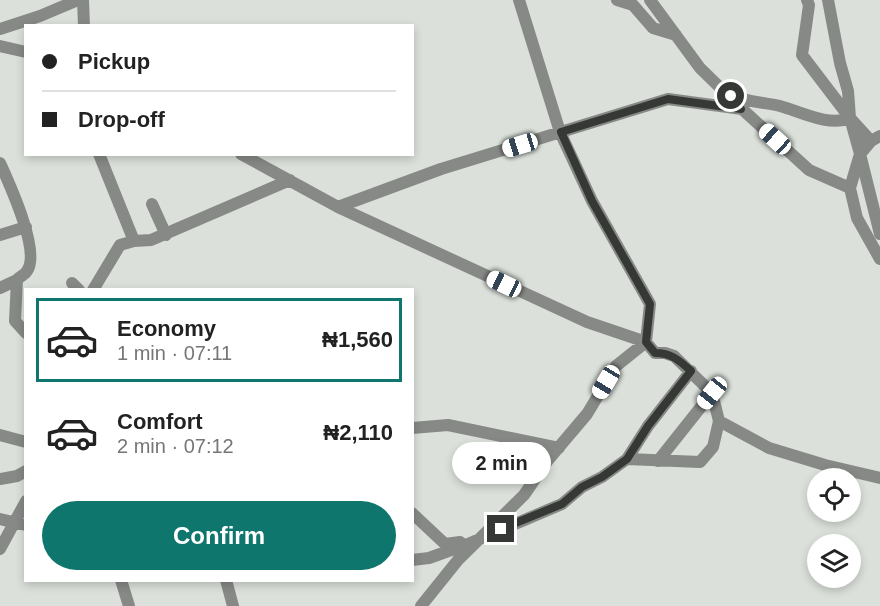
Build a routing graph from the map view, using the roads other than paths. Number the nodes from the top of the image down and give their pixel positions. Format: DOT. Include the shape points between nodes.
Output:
graph roads {
  1 [pos="78,0"];
  2 [pos="83,0"];
  3 [pos="519,0"];
  4 [pos="617,0"];
  5 [pos="650,0"];
  6 [pos="807,0"];
  7 [pos="828,0"];
  8 [pos="84,24"];
  9 [pos="0,29"];
  10 [pos="676,35"];
  11 [pos="0,46"];
  12 [pos="24,52"];
  13 [pos="723,90"];
  14 [pos="741,109"];
  15 [pos="850,118"];
  16 [pos="561,132"];
  17 [pos="875,139"];
  18 [pos="860,154"];
  19 [pos="100,156"];
  20 [pos="245,156"];
  21 [pos="0,163"];
  22 [pos="290,180"];
  23 [pos="850,188"];
  24 [pos="153,204"];
  25 [pos="338,207"];
  26 [pos="879,226"];
  27 [pos="26,227"];
  28 [pos="166,234"];
  29 [pos="0,235"];
  30 [pos="134,241"];
  31 [pos="880,259"];
  32 [pos="17,280"];
  33 [pos="0,288"];
  34 [pos="94,288"];
  35 [pos="24,331"];
  36 [pos="646,342"];
  37 [pos="691,371"];
  38 [pos="712,393"];
  39 [pos="719,421"];
  40 [pos="414,428"];
  41 [pos="0,435"];
  42 [pos="24,441"];
  43 [pos="559,448"];
  44 [pos="627,459"];
  45 [pos="658,460"];
  46 [pos="24,472"];
  47 [pos="880,478"];
  48 [pos="0,479"];
  49 [pos="24,508"];
  50 [pos="414,515"];
  51 [pos="0,519"];
  52 [pos="19,524"];
  53 [pos="479,539"];
  54 [pos="0,549"];
  55 [pos="414,560"];
  56 [pos="122,582"];
  57 [pos="227,582"];
  58 [pos="129,606"];
  59 [pos="233,606"];
  60 [pos="421,606"];
  1 -- 9 [label="street"];
  2 -- 8 [label="street"];
  3 -- 16 [label="street"];
  4 -- 10 [label="street" via="633,5 653,28"];
  5 -- 10 [label="street"];
  6 -- 15 [label="street" via="802,55"];
  7 -- 15 [label="street"];
  10 -- 13 [label="street" via="700,68"];
  11 -- 12 [label="street"];
  13 -- 14 [label="street"];
  13 -- 15 [label="street" via="731,96 819,118"];
  14 -- 16 [label="street" via="668,99"];
  14 -- 23 [label="street" via="809,170"];
  15 -- 17 [label="street"];
  15 -- 18 [label="street"];
  16 -- 25 [label="street" via="441,169"];
  16 -- 36 [label="street" via="592,201 650,304"];
  17 -- 18 [label="street"];
  18 -- 23 [label="street"];
  18 -- 26 [label="street"];
  19 -- 30 [label="street"];
  20 -- 22 [label="street"];
  21 -- 27 [label="street"];
  22 -- 25 [label="street"];
  22 -- 28 [label="street"];
  23 -- 31 [label="street" via="857,218"];
  24 -- 28 [label="street"];
  25 -- 36 [label="street" via="586,322"];
  27 -- 29 [label="street"];
  27 -- 32 [label="street" via="31,252 27,271"];
  28 -- 30 [label="street"];
  30 -- 34 [label="street" via="120,245"];
  32 -- 33 [label="street"];
  32 -- 35 [label="street" via="15,321"];
  36 -- 37 [label="street" via="655,353 674,356"];
  36 -- 43 [label="street" via="616,366 587,414"];
  37 -- 38 [label="street"];
  37 -- 44 [label="street"];
  38 -- 39 [label="street"];
  38 -- 45 [label="street"];
  39 -- 45 [label="street" via="713,447 700,462"];
  39 -- 47 [label="street" via="769,448"];
  40 -- 43 [label="street" via="448,425"];
  41 -- 42 [label="street"];
  43 -- 53 [label="street" via="524,495"];
  44 -- 45 [label="street"];
  44 -- 53 [label="street" via="562,504"];
  46 -- 48 [label="street"];
  49 -- 52 [label="street"];
  50 -- 53 [label="street" via="445,544"];
  51 -- 52 [label="street"];
  52 -- 54 [label="street"];
  53 -- 55 [label="street"];
  53 -- 60 [label="street"];
  56 -- 58 [label="street"];
  57 -- 59 [label="street"];
}
